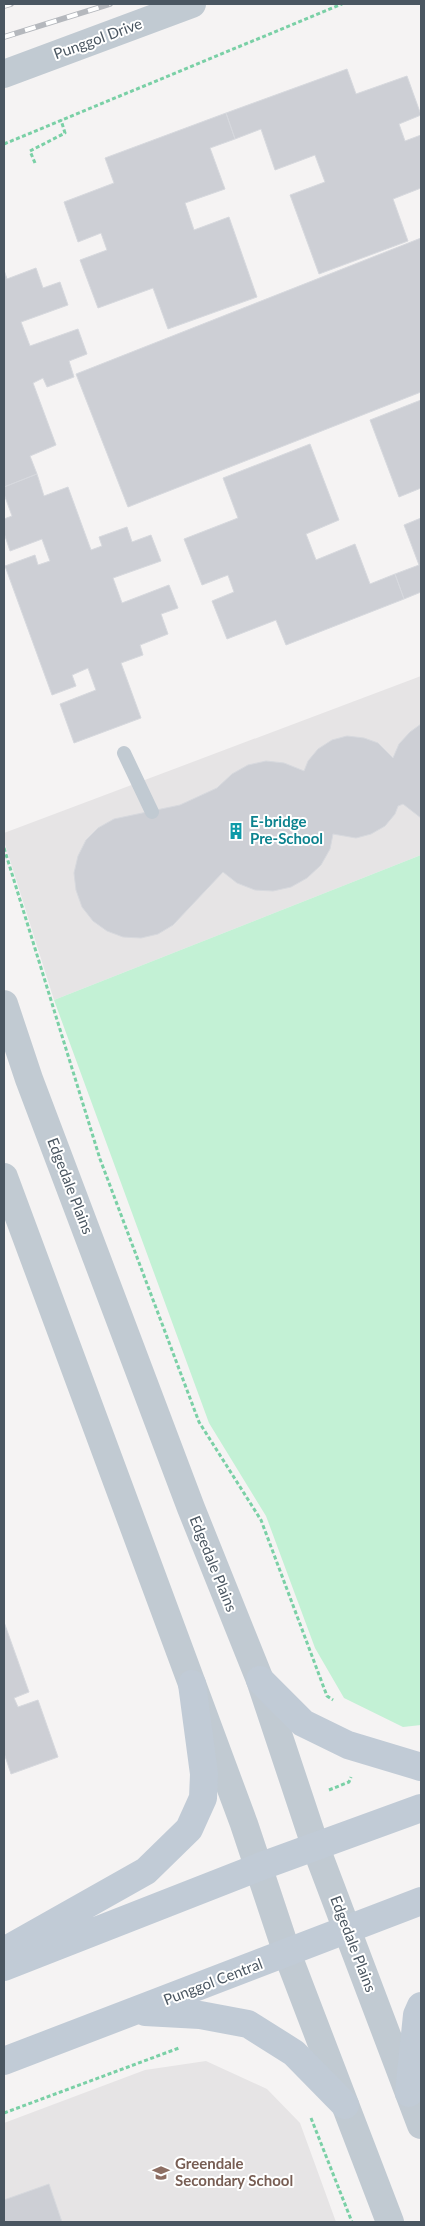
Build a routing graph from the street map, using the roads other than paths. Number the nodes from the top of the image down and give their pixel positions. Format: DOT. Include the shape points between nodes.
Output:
graph roads {
  1 [pos="192,4"];
  2 [pos="4,74"];
  3 [pos="124,753"];
  4 [pos="152,812"];
  5 [pos="4,1004"];
  6 [pos="4,1177"];
  7 [pos="260,1680"];
  8 [pos="192,1684"];
  9 [pos="421,1767"];
  10 [pos="421,1808"];
  11 [pos="316,1848"];
  12 [pos="259,1867"];
  13 [pos="421,1901"];
  14 [pos="346,1928"];
  15 [pos="4,1951"];
  16 [pos="287,1953"];
  17 [pos="4,1967"];
  18 [pos="421,2006"];
  19 [pos="135,2012"];
  20 [pos="4,2061"];
  21 [pos="409,2093"];
  22 [pos="345,2105"];
  23 [pos="421,2125"];
  24 [pos="390,2222"];
  1 -- 2 [label="street, Punggol Drive"];
  3 -- 4 [label="lane"];
  5 -- 7 [label="street, Edgedale Plains" via="191,1508"];
  6 -- 8 [label="street"];
  7 -- 9 [label="main road" via="303,1723 348,1745"];
  7 -- 11 [label="street, Edgedale Plains"];
  8 -- 12 [label="street"];
  8 -- 15 [label="main road" via="204,1774 203,1798 189,1829 146,1870"];
  10 -- 11 [label="main road"];
  11 -- 12 [label="main road"];
  11 -- 14 [label="street, Edgedale Plains"];
  12 -- 16 [label="street"];
  12 -- 17 [label="main road"];
  13 -- 14 [label="main road, Punggol Central"];
  14 -- 16 [label="main road, Punggol Central"];
  14 -- 21 [label="street, Edgedale Plains"];
  16 -- 19 [label="main road, Punggol Central"];
  16 -- 22 [label="street"];
  18 -- 21 [label="main road"];
  19 -- 20 [label="main road, Punggol Central"];
  19 -- 22 [label="main road" via="200,2015 248,2024 294,2053"];
  21 -- 23 [label="street, Edgedale Plains"];
  22 -- 24 [label="street"];
}
